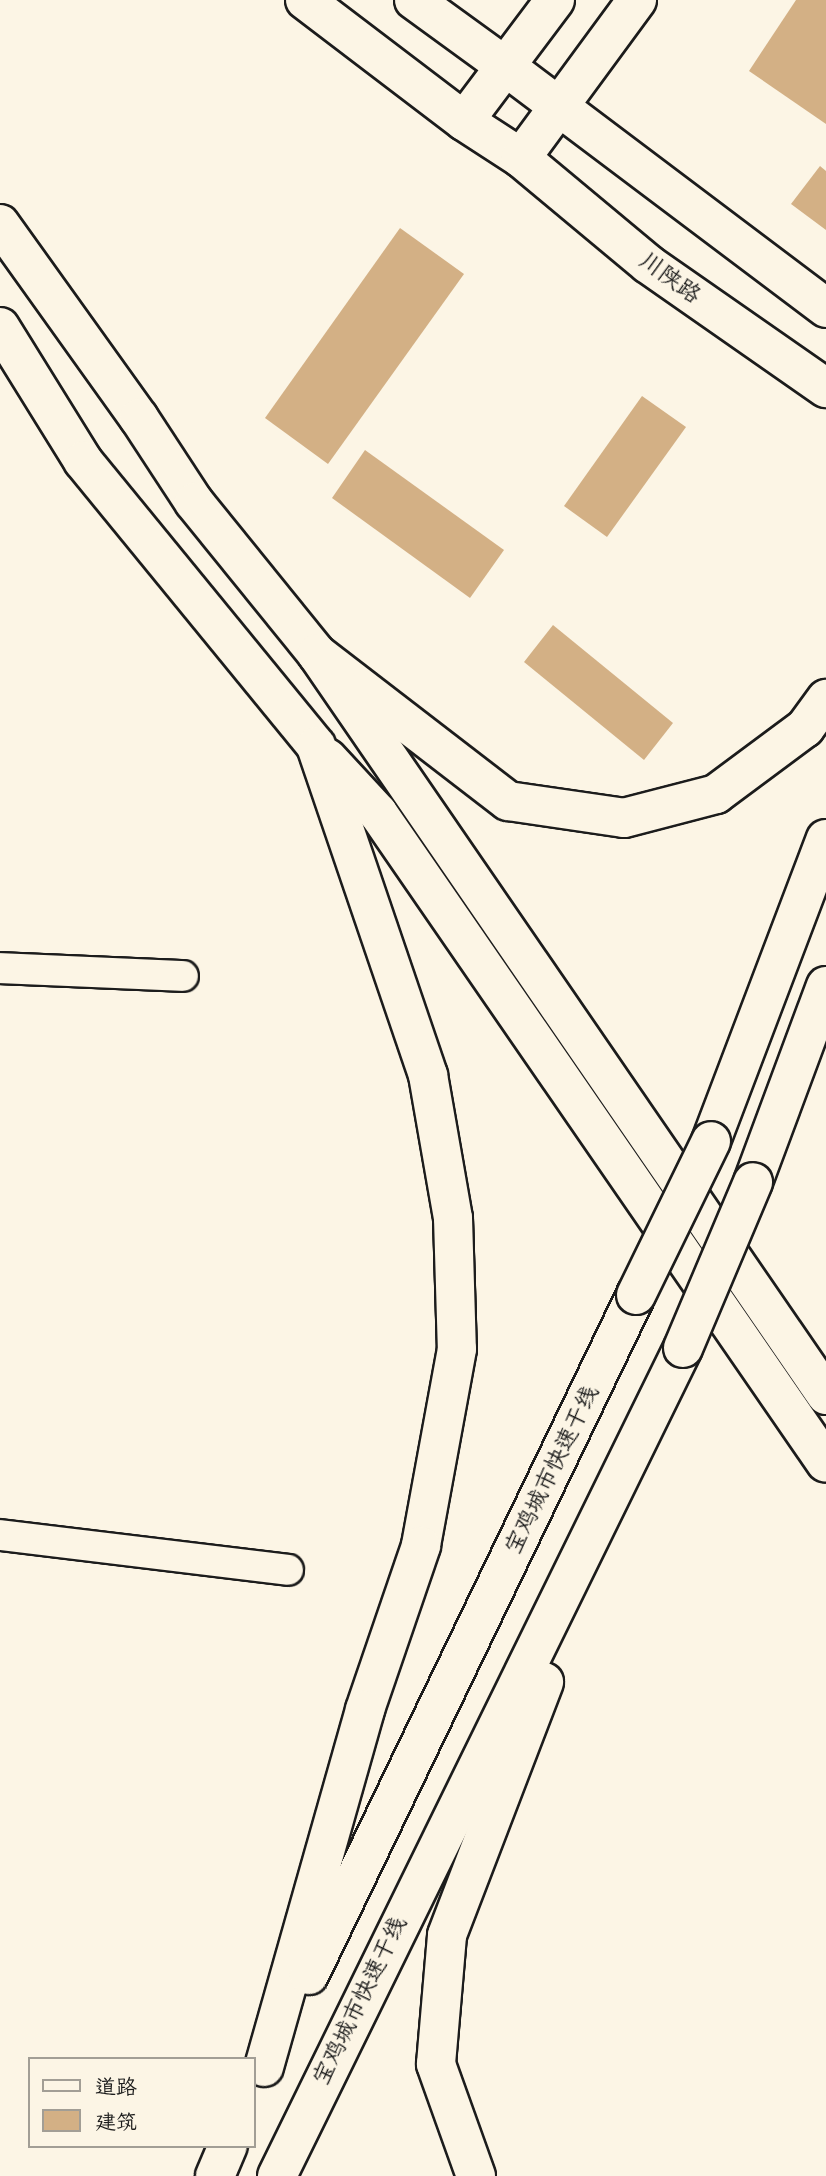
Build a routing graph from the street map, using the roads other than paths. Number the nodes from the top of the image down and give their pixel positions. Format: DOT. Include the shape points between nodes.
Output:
graph roads {
  1 [pos="305,0"];
  2 [pos="414,0"];
  3 [pos="555,0"];
  4 [pos="637,0"];
  5 [pos="505,66"];
  6 [pos="558,108"];
  7 [pos="464,121"];
  8 [pos="521,158"];
  9 [pos="0,224"];
  10 [pos="826,308"];
  11 [pos="0,327"];
  12 [pos="826,388"];
  13 [pos="317,654"];
  14 [pos="826,699"];
  15 [pos="316,746"];
  16 [pos="826,839"];
  17 [pos="0,968"];
  18 [pos="183,976"];
  19 [pos="826,986"];
  20 [pos="683,1348"];
  21 [pos="826,1395"];
  22 [pos="826,1463"];
  23 [pos="0,1535"];
  24 [pos="288,1570"];
  25 [pos="259,2079"];
  26 [pos="227,2148"];
  27 [pos="215,2176"];
  28 [pos="277,2176"];
  29 [pos="476,2176"];
  1 -- 7 [label="main road, 川陕路"];
  2 -- 5 [label="main road"];
  3 -- 5 [label="main road"];
  4 -- 6 [label="main road"];
  5 -- 6 [label="main road"];
  5 -- 7 [label="main road"];
  6 -- 8 [label="main road"];
  6 -- 10 [label="main road"];
  7 -- 8 [label="main road, 川陕路"];
  8 -- 12 [label="main road, 川陕路" via="648,264"];
  9 -- 13 [label="main road" via="194,502"];
  11 -- 15 [label="main road" via="83,461"];
  13 -- 14 [label="main road" via="508,801 624,818 716,794 805,728"];
  13 -- 21 [label="main road"];
  15 -- 22 [label="main road" via="378,813"];
  15 -- 25 [label="main road" via="428,1075 453,1218 457,1349 421,1546 365,1710"];
  16 -- 25 [label="main road, 宝鸡城市快速干线, bridge" via="710,1141"];
  17 -- 18 [label="street"];
  19 -- 20 [label="main road, 宝鸡城市快速干线, bridge" via="754,1182"];
  20 -- 28 [label="main road, 宝鸡城市快速干线"];
  20 -- 29 [label="main road" via="496,1796 447,1935 436,2064"];
  23 -- 24 [label="street"];
  26 -- 27 [label="main road"];
}
